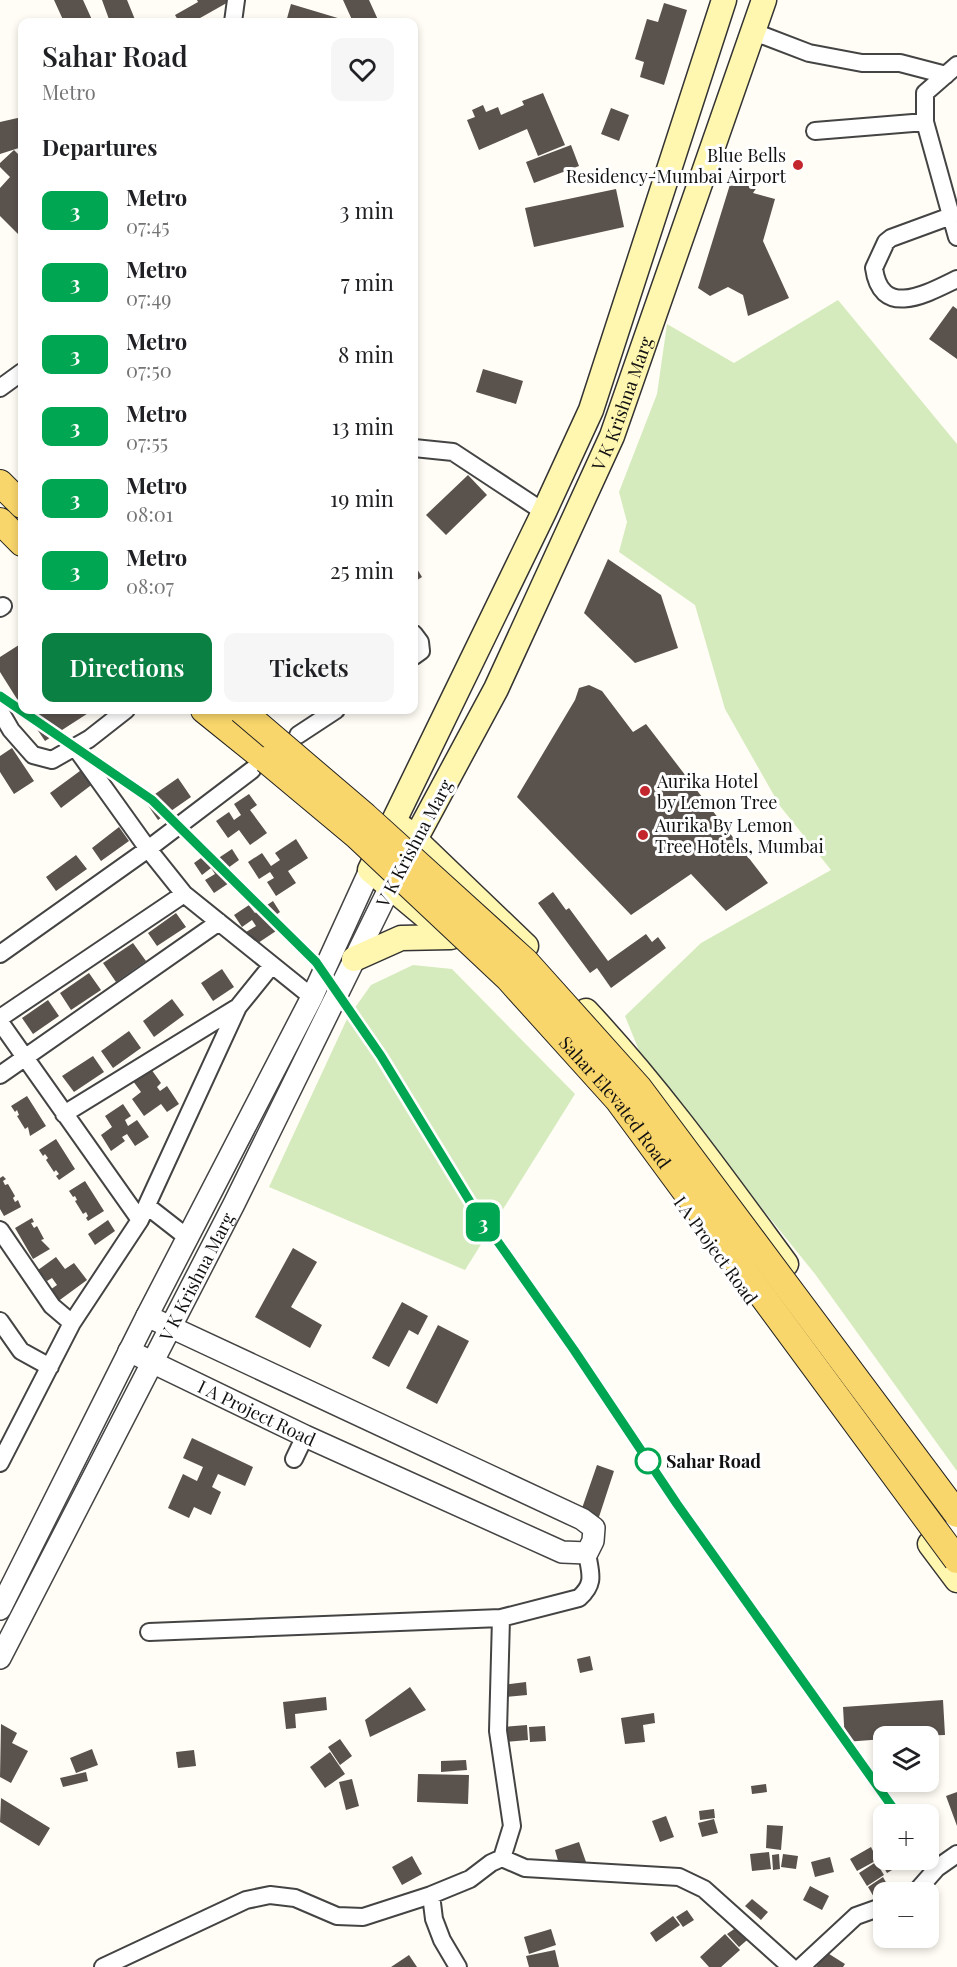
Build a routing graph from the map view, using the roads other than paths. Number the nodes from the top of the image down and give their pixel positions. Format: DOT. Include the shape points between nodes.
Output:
graph roads {
  1 [pos="237,0"];
  2 [pos="724,0"];
  3 [pos="764,0"];
  4 [pos="234,18"];
  5 [pos="754,32"];
  6 [pos="951,70"];
  7 [pos="926,122"];
  8 [pos="815,130"];
  9 [pos="951,216"];
  10 [pos="957,237"];
  11 [pos="957,279"];
  12 [pos="18,375"];
  13 [pos="0,388"];
  14 [pos="587,419"];
  15 [pos="613,431"];
  16 [pos="418,448"];
  17 [pos="0,483"];
  18 [pos="18,502"];
  19 [pos="544,512"];
  20 [pos="0,521"];
  21 [pos="18,539"];
  22 [pos="418,639"];
  23 [pos="418,653"];
  24 [pos="0,711"];
  25 [pos="121,714"];
  26 [pos="209,714"];
  27 [pos="246,714"];
  28 [pos="330,714"];
  29 [pos="6,733"];
  30 [pos="298,735"];
  31 [pos="75,747"];
  32 [pos="252,770"];
  33 [pos="434,807"];
  34 [pos="395,821"];
  35 [pos="416,839"];
  36 [pos="148,849"];
  37 [pos="370,870"];
  38 [pos="454,876"];
  39 [pos="390,887"];
  40 [pos="184,894"];
  41 [pos="219,922"];
  42 [pos="451,938"];
  43 [pos="0,954"];
  44 [pos="354,959"];
  45 [pos="272,965"];
  46 [pos="312,997"];
  47 [pos="238,1008"];
  48 [pos="0,1020"];
  49 [pos="24,1057"];
  50 [pos="0,1075"];
  51 [pos="64,1114"];
  52 [pos="144,1213"];
  53 [pos="0,1230"];
  54 [pos="188,1238"];
  55 [pos="147,1316"];
  56 [pos="0,1322"];
  57 [pos="72,1323"];
  58 [pos="170,1327"];
  59 [pos="129,1351"];
  60 [pos="153,1362"];
  61 [pos="50,1367"];
  62 [pos="305,1436"];
  63 [pos="294,1459"];
  64 [pos="0,1463"];
  65 [pos="957,1498"];
  66 [pos="957,1514"];
  67 [pos="587,1552"];
  68 [pos="954,1566"];
  69 [pos="0,1609"];
  70 [pos="501,1618"];
  71 [pos="149,1632"];
  72 [pos="1,1654"];
  73 [pos="957,1854"];
  74 [pos="502,1858"];
  75 [pos="925,1882"];
  76 [pos="431,1895"];
  77 [pos="873,1910"];
  78 [pos="103,1967"];
  79 [pos="458,1967"];
  80 [pos="791,1967"];
  81 [pos="801,1967"];
  1 -- 4 [label="street"];
  2 -- 14 [label="main road, V K Krishna Marg"];
  3 -- 5 [label="main road, V K Krishna Marg"];
  5 -- 6 [label="street" via="809,53 862,63"];
  5 -- 15 [label="main road, V K Krishna Marg"];
  6 -- 7 [label="street" via="926,93"];
  7 -- 8 [label="street"];
  7 -- 9 [label="street"];
  9 -- 10 [label="street"];
  9 -- 11 [label="street" via="895,235 886,242 874,268 880,288 892,298 913,298"];
  12 -- 13 [label="street"];
  14 -- 15 [label="main road"];
  14 -- 19 [label="main road, V K Krishna Marg"];
  15 -- 33 [label="main road, V K Krishna Marg" via="496,689"];
  16 -- 19 [label="street" via="453,452"];
  17 -- 18 [label="main road"];
  19 -- 34 [label="main road, V K Krishna Marg"];
  20 -- 21 [label="main road"];
  22 -- 23 [label="street" via="421,651"];
  24 -- 29 [label="street"];
  25 -- 31 [label="street"];
  26 -- 68 [label="main road, Sahar Elevated Road, bridge" via="391,867 508,978 618,1100"];
  27 -- 66 [label="main road, Sahar Elevated Road, bridge" via="526,962 639,1089"];
  28 -- 30 [label="street"];
  29 -- 31 [label="street" via="33,755 52,760"];
  31 -- 36 [label="street"];
  32 -- 36 [label="street"];
  33 -- 35 [label="main road, V K Krishna Marg"];
  33 -- 38 [label="main road" via="438,844"];
  34 -- 35 [label="main road"];
  34 -- 37 [label="main road, V K Krishna Marg"];
  35 -- 38 [label="main road"];
  35 -- 39 [label="main road, V K Krishna Marg"];
  36 -- 40 [label="street"];
  36 -- 43 [label="street"];
  37 -- 39 [label="main road, I A Project Road"];
  37 -- 46 [label="street, V K Krishna Marg"];
  38 -- 65 [label="main road" via="611,1037 682,1123"];
  39 -- 42 [label="main road, I A Project Road"];
  39 -- 44 [label="street, V K Krishna Marg"];
  40 -- 41 [label="street"];
  40 -- 48 [label="street"];
  41 -- 45 [label="street"];
  41 -- 49 [label="street"];
  42 -- 44 [label="main road" via="401,938"];
  42 -- 68 [label="main road, I A Project Road" via="534,1016 611,1105"];
  44 -- 58 [label="street, V K Krishna Marg"];
  45 -- 46 [label="street"];
  45 -- 47 [label="street"];
  46 -- 54 [label="street, V K Krishna Marg"];
  47 -- 51 [label="street"];
  47 -- 52 [label="street"];
  48 -- 49 [label="street"];
  49 -- 50 [label="street"];
  49 -- 51 [label="street"];
  51 -- 52 [label="street"];
  52 -- 54 [label="street"];
  52 -- 57 [label="street"];
  53 -- 57 [label="street" via="52,1306"];
  54 -- 55 [label="street, V K Krishna Marg"];
  55 -- 58 [label="street"];
  55 -- 59 [label="street, V K Krishna Marg"];
  56 -- 61 [label="street" via="21,1351"];
  57 -- 61 [label="street"];
  58 -- 60 [label="street, V K Krishna Marg"];
  58 -- 67 [label="street" via="582,1519 594,1528"];
  59 -- 60 [label="street, I A Project Road"];
  59 -- 69 [label="street, V K Krishna Marg"];
  60 -- 62 [label="street, I A Project Road"];
  60 -- 72 [label="street, V K Krishna Marg"];
  61 -- 64 [label="street"];
  62 -- 63 [label="street"];
  62 -- 67 [label="street, I A Project Road" via="562,1552"];
  67 -- 70 [label="street" via="591,1577 588,1590 579,1598"];
  70 -- 71 [label="street"];
  70 -- 74 [label="street" via="498,1731 512,1826"];
  73 -- 75 [label="street"];
  74 -- 76 [label="street" via="470,1879"];
  74 -- 80 [label="street" via="525,1868 679,1877 704,1889"];
  76 -- 78 [label="street" via="363,1917 337,1916 295,1898 270,1895 246,1900"];
  76 -- 79 [label="street" via="434,1919"];
  77 -- 81 [label="street" via="856,1916"];
}
